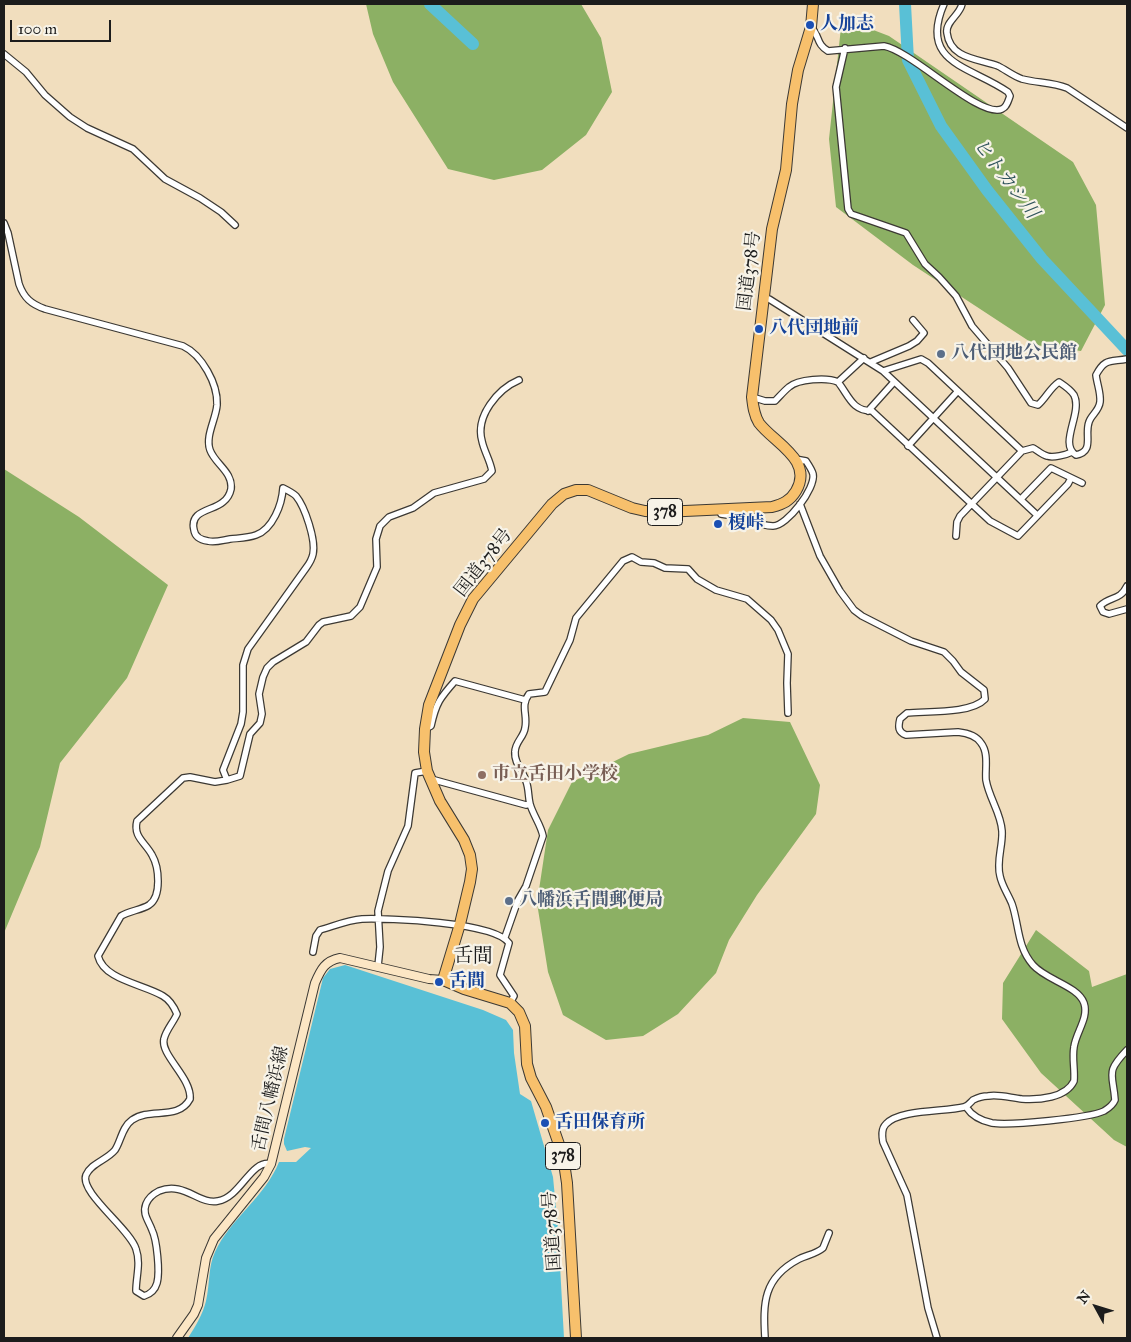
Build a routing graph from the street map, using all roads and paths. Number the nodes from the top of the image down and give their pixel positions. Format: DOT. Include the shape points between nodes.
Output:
graph roads {
  1 [pos="813,4"];
  2 [pos="944,4"];
  3 [pos="962,4"];
  4 [pos="811,27"];
  5 [pos="845,48"];
  6 [pos="4,54"];
  7 [pos="1127,128"];
  8 [pos="4,223"];
  9 [pos="235,225"];
  10 [pos="763,297"];
  11 [pos="913,320"];
  12 [pos="864,358"];
  13 [pos="1127,359"];
  14 [pos="871,362"];
  15 [pos="882,371"];
  16 [pos="519,380"];
  17 [pos="838,382"];
  18 [pos="894,382"];
  19 [pos="958,391"];
  20 [pos="752,397"];
  21 [pos="868,411"];
  22 [pos="933,419"];
  23 [pos="908,446"];
  24 [pos="1022,451"];
  25 [pos="1072,452"];
  26 [pos="795,459"];
  27 [pos="997,477"];
  28 [pos="1072,478"];
  29 [pos="1082,483"];
  30 [pos="1021,499"];
  31 [pos="800,504"];
  32 [pos="972,505"];
  33 [pos="718,509"];
  34 [pos="1038,516"];
  35 [pos="956,536"];
  36 [pos="1127,586"];
  37 [pos="1127,609"];
  38 [pos="524,700"];
  39 [pos="788,713"];
  40 [pos="425,729"];
  41 [pos="429,775"];
  42 [pos="227,780"];
  43 [pos="530,804"];
  44 [pos="378,919"];
  45 [pos="460,924"];
  46 [pos="505,937"];
  47 [pos="314,952"];
  48 [pos="378,966"];
  49 [pos="443,980"];
  50 [pos="510,1003"];
  51 [pos="1127,1050"];
  52 [pos="966,1107"];
  53 [pos="271,1164"];
  54 [pos="829,1234"];
  55 [pos="177,1338"];
  56 [pos="576,1338"];
  57 [pos="765,1338"];
  58 [pos="937,1338"];
  1 -- 4 [label="highway, 国道378号"];
  2 -- 5 [label="street" via="936,36 941,49 956,64 1008,92 1006,108 987,108 953,90 891,47"];
  3 -- 7 [label="street" via="946,30 956,51 1020,78 1067,88"];
  4 -- 5 [label="street" via="816,32 818,43 828,51"];
  4 -- 10 [label="highway, 国道378号" via="793,97 786,170 772,229"];
  5 -- 25 [label="street" via="836,87 848,209 851,214 906,233 925,264 956,296 972,326 1008,368 1031,404 1038,405 1059,382 1068,388 1076,407 1068,446"];
  6 -- 9 [label="street" via="70,117 133,149 165,179 200,198"];
  8 -- 42 [label="street" via="19,284 29,301 183,346 200,358 217,397 209,449 228,475 231,489 225,501 197,516 193,522 195,534 204,541 212,542 263,532 278,509 283,488 296,495 309,525 314,539 312,559 253,642 243,665 243,712 223,770"];
  10 -- 12 [label="street"];
  10 -- 20 [label="highway, 国道378号"];
  11 -- 14 [label="street" via="924,333 918,341"];
  12 -- 14 [label="street"];
  12 -- 17 [label="street"];
  13 -- 25 [label="street" via="1107,361 1100,367 1096,375 1100,405 1089,422 1088,444 1082,454"];
  14 -- 15 [label="street"];
  15 -- 18 [label="street"];
  15 -- 19 [label="street" via="920,360 928,363"];
  16 -- 42 [label="street" via="508,384 497,395 481,425 481,439 492,471 489,475 434,493 413,508 389,517 380,526 376,539 377,568 360,607 351,616 318,625 306,642 267,668 259,694 260,723 250,734 240,776"];
  17 -- 20 [label="street" via="819,379 799,383 790,386 774,401"];
  17 -- 21 [label="street" via="855,407"];
  18 -- 21 [label="street"];
  18 -- 22 [label="street"];
  19 -- 22 [label="street"];
  19 -- 24 [label="street"];
  20 -- 26 [label="highway, 国道378号" via="753,409 765,431 787,448"];
  21 -- 23 [label="street" via="872,411"];
  22 -- 23 [label="street"];
  22 -- 27 [label="street"];
  23 -- 32 [label="street"];
  24 -- 25 [label="street" via="1033,448 1045,456"];
  24 -- 27 [label="street"];
  26 -- 31 [label="street" via="806,461 813,474"];
  26 -- 33 [label="highway, 国道378号 / 378" via="801,470 800,484 792,498 783,504"];
  27 -- 30 [label="street"];
  27 -- 32 [label="street"];
  28 -- 29 [label="street"];
  28 -- 30 [label="street" via="1051,468"];
  28 -- 34 [label="street"];
  30 -- 34 [label="street"];
  31 -- 33 [label="street" via="776,526 721,514"];
  31 -- 52 [label="street" via="820,556 854,610 911,641 944,652 961,672 984,690 985,699 976,706 907,713 900,719 899,729 906,735 966,733 981,742 988,788 1002,828 999,876 1012,904 1020,941 1028,958 1039,970 1075,991 1084,1002 1084,1016 1073,1048 1074,1081 1067,1090 1028,1099 988,1095 974,1099"];
  32 -- 34 [label="street" via="990,521 1018,536"];
  32 -- 35 [label="street" via="957,522"];
  33 -- 40 [label="highway, 国道378号 / 378" via="645,511 588,490 564,494 552,504 473,600 435,687"];
  36 -- 37 [label="street" via="1120,597 1100,606 1109,614"];
  38 -- 39 [label="street" via="529,694 545,692 570,640 576,618 623,561 632,557 665,568 688,570 716,590 747,599 771,620 788,654"];
  38 -- 40 [label="street" via="455,681 438,700 431,726"];
  38 -- 43 [label="street" via="526,726 515,753 530,792"];
  40 -- 41 [label="highway, 国道378号 / 378" via="424,752"];
  41 -- 43 [label="street"];
  41 -- 44 [label="street" via="415,773 408,826 388,871"];
  41 -- 45 [label="highway, 国道378号 / 378" via="440,802 470,855 472,869"];
  42 -- 53 [label="street" via="215,782 183,778 137,821 135,829 152,856 159,890 156,899 148,906 120,916 98,956 100,964 108,972 164,996 173,1006 177,1014 163,1042 186,1083 190,1099 178,1111 149,1114 131,1121 113,1152 89,1171 85,1181 94,1197 134,1242 138,1258 136,1291 144,1296 153,1291 157,1282 156,1243 145,1216 148,1199 156,1192 175,1189 216,1202 234,1193 259,1165"];
  43 -- 46 [label="street" via="543,836"];
  44 -- 45 [label="street"];
  44 -- 47 [label="street" via="351,920 320,930"];
  44 -- 48 [label="street"];
  45 -- 46 [label="street"];
  45 -- 49 [label="highway, 国道378号 / 378"];
  46 -- 50 [label="street" via="508,943 500,976 514,996"];
  48 -- 49 [label="main road, 舌間八幡浜線"];
  48 -- 53 [label="main road, 舌間八幡浜線" via="340,958 331,960 320,969"];
  49 -- 50 [label="highway" via="464,990"];
  50 -- 56 [label="highway, 国道378号 / 378" via="519,1012 525,1026 531,1078 546,1107 564,1156"];
  51 -- 52 [label="street" via="1113,1067 1111,1082 1116,1100 1104,1111 999,1124 976,1116"];
  52 -- 58 [label="street" via="900,1117 886,1124 882,1135 905,1187 928,1308"];
  53 -- 55 [label="main road, 舌間八幡浜線" via="214,1239 206,1258 198,1305"];
  54 -- 57 [label="street" via="823,1248 792,1263 772,1282 765,1303"];
}
